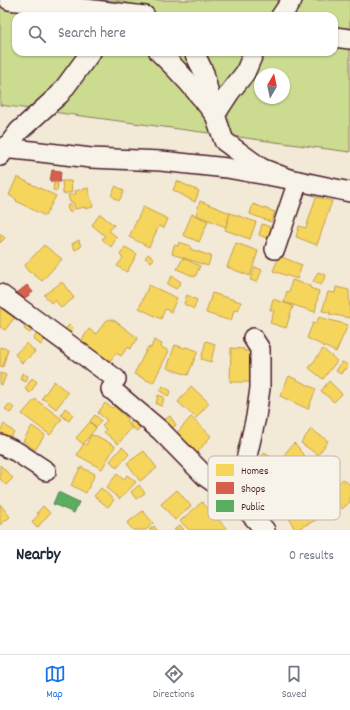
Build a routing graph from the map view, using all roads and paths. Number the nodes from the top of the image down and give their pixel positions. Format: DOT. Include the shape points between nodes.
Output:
graph roads {
  1 [pos="9,0"];
  2 [pos="292,0"];
  3 [pos="99,12"];
  4 [pos="284,12"];
  5 [pos="338,38"];
  6 [pos="350,39"];
  7 [pos="88,56"];
  8 [pos="163,56"];
  9 [pos="196,56"];
  10 [pos="252,56"];
  11 [pos="215,115"];
  12 [pos="2,151"];
  13 [pos="294,180"];
  14 [pos="350,192"];
  15 [pos="275,249"];
  16 [pos="0,294"];
  17 [pos="253,338"];
  18 [pos="0,444"];
  19 [pos="247,456"];
  20 [pos="46,471"];
  21 [pos="208,478"];
  22 [pos="256,520"];
  23 [pos="265,530"];
  1 -- 3 [label="street"];
  2 -- 4 [label="street"];
  5 -- 6 [label="street"];
  7 -- 12 [label="street" via="60,94 19,131"];
  8 -- 11 [label="street" via="183,75"];
  9 -- 11 [label="street" via="204,73"];
  10 -- 11 [label="street" via="245,73"];
  11 -- 13 [label="street" via="224,141 261,168"];
  12 -- 13 [label="street" via="161,161 227,168"];
  13 -- 14 [label="street"];
  13 -- 15 [label="street"];
  16 -- 21 [label="street" via="114,384"];
  17 -- 19 [label="street" via="260,349 260,388"];
  18 -- 20 [label="street"];
  22 -- 23 [label="street"];
}
